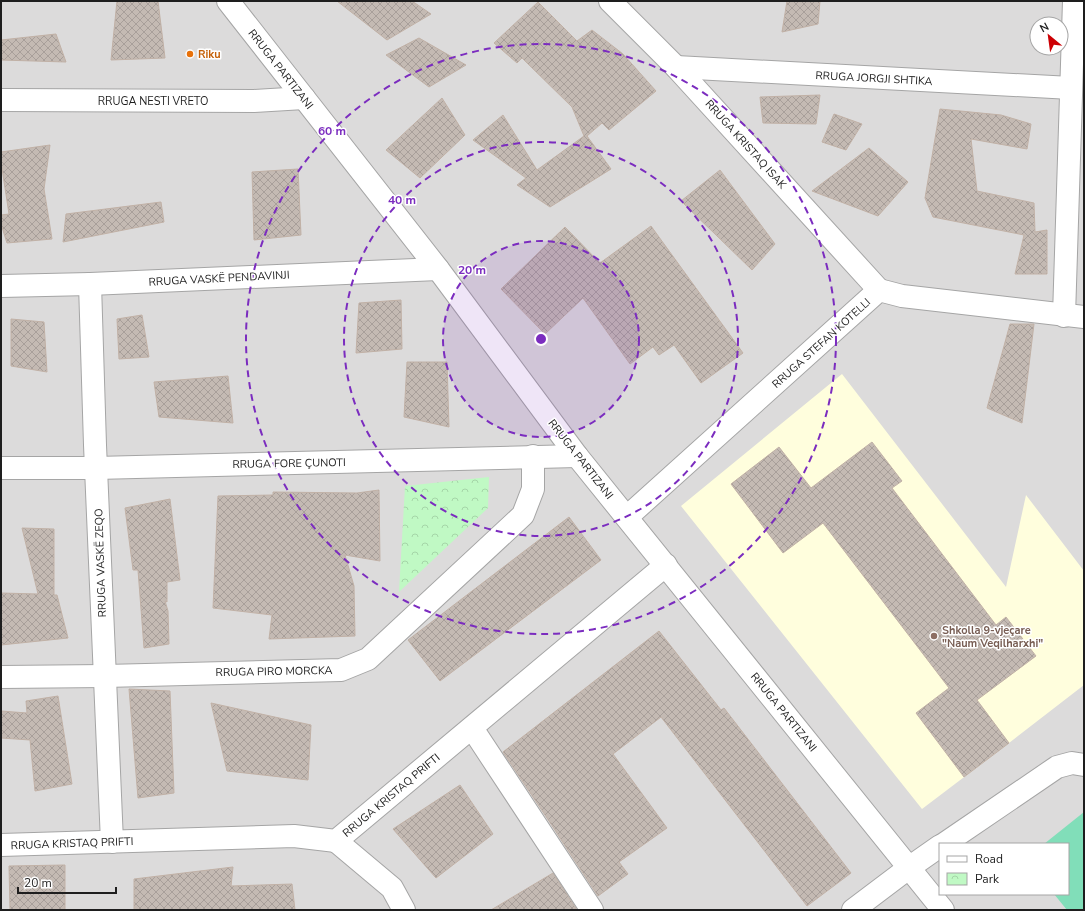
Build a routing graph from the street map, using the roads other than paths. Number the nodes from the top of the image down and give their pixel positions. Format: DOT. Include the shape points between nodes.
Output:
graph roads {
  1 [pos="228,1"];
  2 [pos="610,1"];
  3 [pos="1074,1"];
  4 [pos="676,68"];
  5 [pos="1071,88"];
  6 [pos="304,98"];
  7 [pos="1,100"];
  8 [pos="438,269"];
  9 [pos="90,284"];
  10 [pos="1,286"];
  11 [pos="879,290"];
  12 [pos="1074,316"];
  13 [pos="533,456"];
  14 [pos="577,456"];
  15 [pos="1,468"];
  16 [pos="96,468"];
  17 [pos="627,517"];
  18 [pos="666,565"];
  19 [pos="105,676"];
  20 [pos="1,678"];
  21 [pos="472,728"];
  22 [pos="1084,765"];
  23 [pos="336,841"];
  24 [pos="112,842"];
  25 [pos="945,843"];
  26 [pos="1,845"];
  27 [pos="939,847"];
  28 [pos="910,867"];
  29 [pos="404,910"];
  30 [pos="592,910"];
  31 [pos="853,910"];
  32 [pos="943,910"];
  1 -- 6 [label="street, RRUGA PARTIZANI"];
  2 -- 4 [label="street, RRUGA KRISTAQ ISAK"];
  3 -- 5 [label="street"];
  4 -- 5 [label="street, RRUGA JORGJI SHTIKA"];
  4 -- 11 [label="street, RRUGA KRISTAQ ISAK"];
  5 -- 12 [label="street"];
  6 -- 7 [label="street, RRUGA NESTI VRETO" via="254,101"];
  6 -- 8 [label="street, RRUGA PARTIZANI"];
  8 -- 9 [label="street, RRUGA VASKË PENDAVINJI"];
  8 -- 14 [label="street, RRUGA PARTIZANI"];
  9 -- 10 [label="street, RRUGA VASKË PENDAVINJI"];
  9 -- 16 [label="street, RRUGA VASKË ZEQO"];
  11 -- 12 [label="street, RRUGA STEFAN KOTELLI" via="902,296"];
  11 -- 17 [label="street, RRUGA STEFAN KOTELLI"];
  13 -- 14 [label="street, RRUGA FORE ÇUNOTI"];
  13 -- 16 [label="street, RRUGA FORE ÇUNOTI"];
  13 -- 19 [label="street, RRUGA PIRO MORCKA" via="533,490 523,515 368,659 341,670"];
  14 -- 17 [label="street, RRUGA PARTIZANI"];
  15 -- 16 [label="street, RRUGA FORE ÇUNOTI"];
  16 -- 19 [label="street, RRUGA VASKË ZEQO"];
  17 -- 18 [label="street, RRUGA PARTIZANI"];
  18 -- 21 [label="street, RRUGA KRISTAQ PRIFTI"];
  18 -- 28 [label="street, RRUGA PARTIZANI"];
  19 -- 20 [label="street, RRUGA PIRO MORCKA"];
  19 -- 24 [label="street, RRUGA VASKË ZEQO"];
  21 -- 23 [label="street, RRUGA KRISTAQ PRIFTI"];
  21 -- 30 [label="street"];
  22 -- 25 [label="street" via="1072,763 1057,767"];
  23 -- 24 [label="street, RRUGA KRISTAQ PRIFTI" via="294,836"];
  23 -- 29 [label="street" via="392,888"];
  24 -- 26 [label="street, RRUGA KRISTAQ PRIFTI"];
  27 -- 28 [label="street"];
  28 -- 31 [label="street"];
  28 -- 32 [label="street, RRUGA PARTIZANI"];
}
